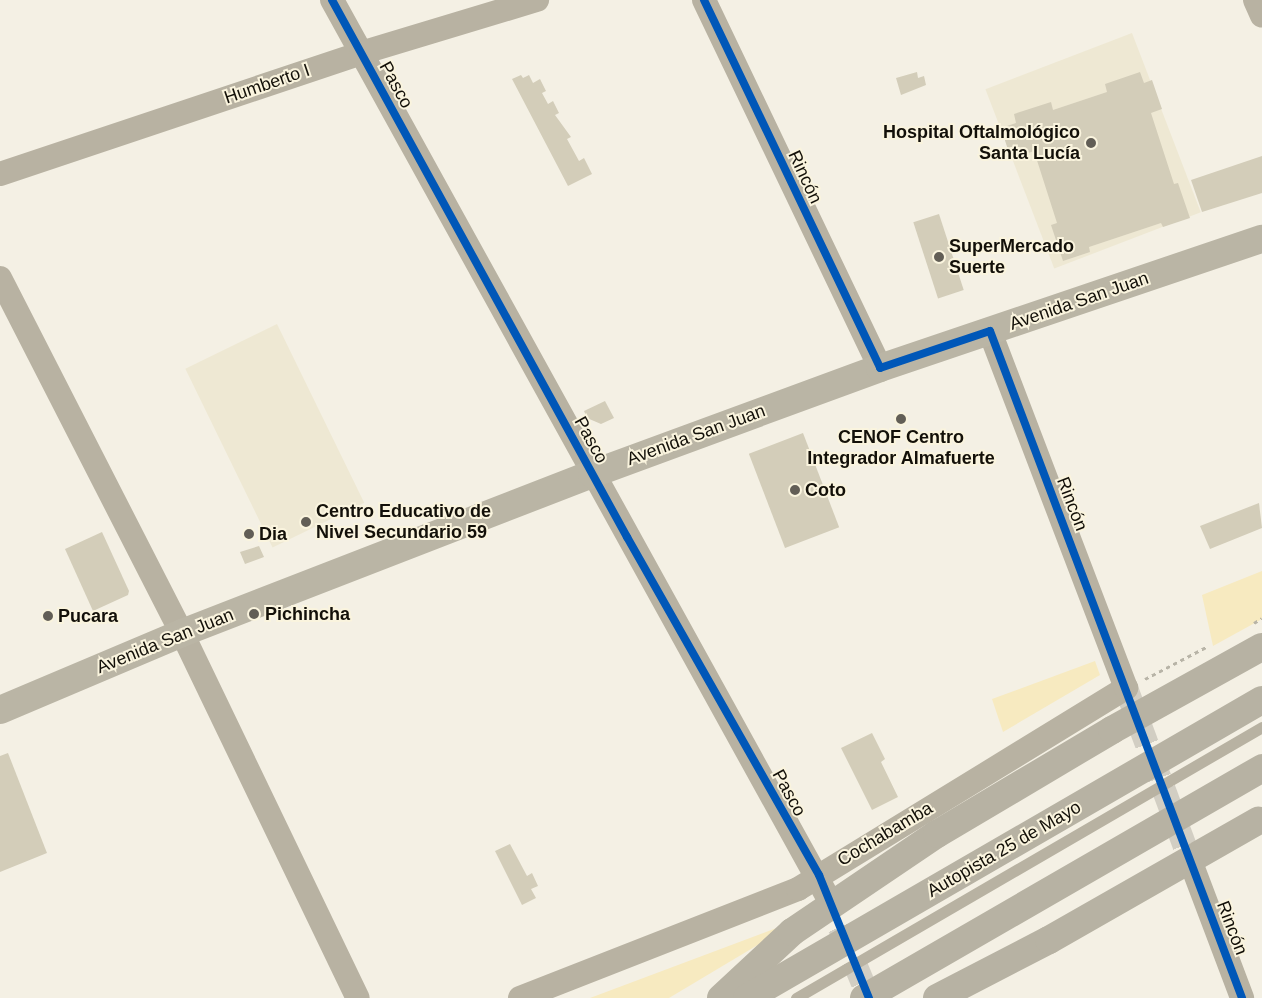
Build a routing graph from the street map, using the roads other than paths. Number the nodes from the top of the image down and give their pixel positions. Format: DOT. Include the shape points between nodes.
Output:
graph roads {
  1 [pos="332,0"];
  2 [pos="536,0"];
  3 [pos="704,0"];
  4 [pos="1255,0"];
  5 [pos="1262,16"];
  6 [pos="361,53"];
  7 [pos="0,174"];
  8 [pos="1262,239"];
  9 [pos="0,278"];
  10 [pos="990,331"];
  11 [pos="880,368"];
  12 [pos="592,474"];
  13 [pos="182,633"];
  14 [pos="1254,637"];
  15 [pos="1126,688"];
  16 [pos="1262,700"];
  17 [pos="0,710"];
  18 [pos="1262,728"];
  19 [pos="1262,768"];
  20 [pos="1260,820"];
  21 [pos="1193,868"];
  22 [pos="822,885"];
  23 [pos="358,998"];
  24 [pos="520,998"];
  25 [pos="721,998"];
  26 [pos="747,998"];
  27 [pos="796,998"];
  28 [pos="864,998"];
  29 [pos="937,998"];
  30 [pos="1242,998"];
  1 -- 6 [label="street, Pasco"];
  2 -- 6 [label="street, Humberto I"];
  3 -- 11 [label="street, Rincón"];
  4 -- 5 [label="street"];
  6 -- 7 [label="street, Humberto I"];
  6 -- 12 [label="street, Pasco"];
  8 -- 10 [label="main road, Avenida San Juan"];
  9 -- 13 [label="street"];
  10 -- 11 [label="main road, Avenida San Juan"];
  10 -- 15 [label="street, Rincón"];
  11 -- 12 [label="main road, Avenida San Juan"];
  12 -- 13 [label="main road, Avenida San Juan"];
  12 -- 22 [label="street, Pasco"];
  13 -- 17 [label="main road, Avenida San Juan"];
  13 -- 23 [label="street"];
  14 -- 25 [label="highway, bridge" via="1112,730 937,834 792,932"];
  15 -- 22 [label="street, Cochabamba"];
  16 -- 26 [label="highway, Autopista 25 de Mayo, bridge"];
  18 -- 27 [label="lane, bridge"];
  19 -- 28 [label="highway, bridge"];
  20 -- 29 [label="highway, bridge" via="1050,940"];
  21 -- 30 [label="street, Rincón"];
  22 -- 24 [label="street, Cochabamba" via="798,889"];
}
